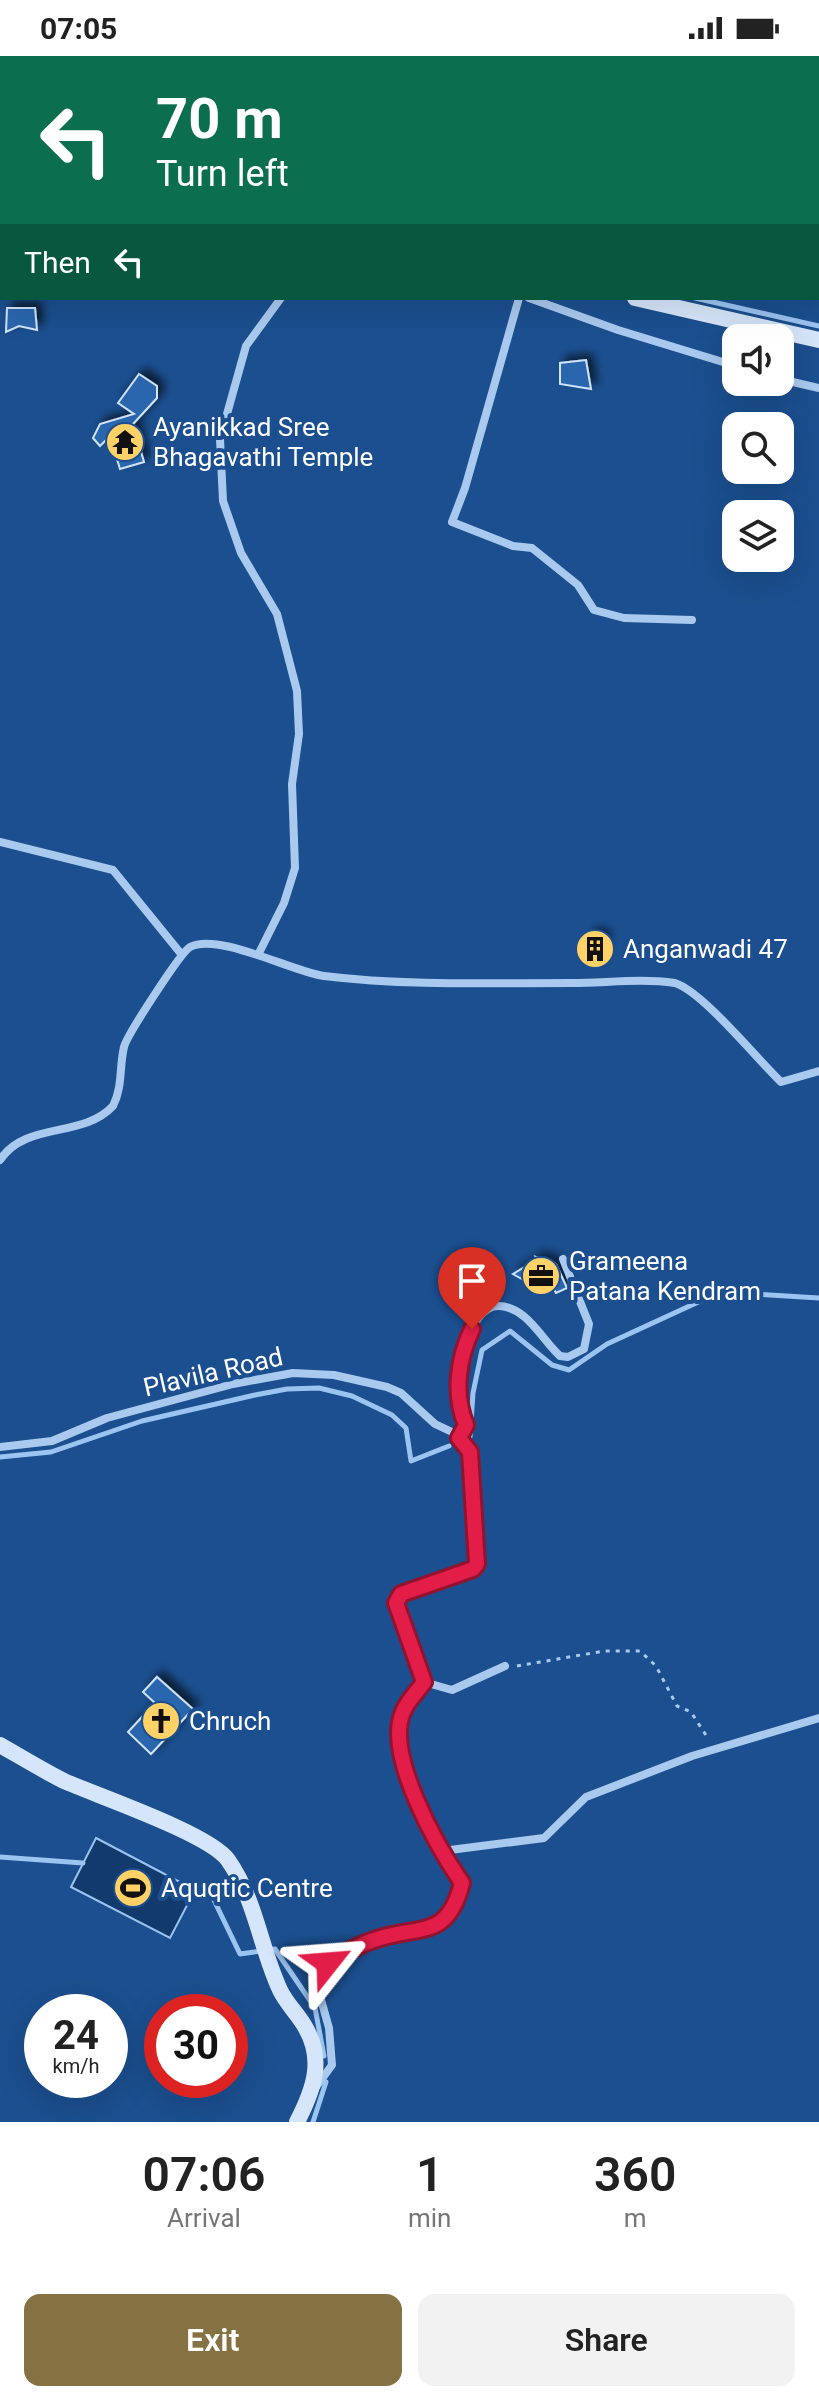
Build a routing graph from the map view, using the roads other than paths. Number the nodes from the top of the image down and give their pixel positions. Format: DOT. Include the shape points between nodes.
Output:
graph roads {
  1 [pos="280,300"];
  2 [pos="518,300"];
  3 [pos="535,300"];
  4 [pos="644,300"];
  5 [pos="819,340"];
  6 [pos="722,362"];
  7 [pos="794,382"];
  8 [pos="819,388"];
  9 [pos="692,620"];
  10 [pos="0,842"];
  11 [pos="182,955"];
  12 [pos="258,955"];
  13 [pos="819,1071"];
  14 [pos="0,1160"];
  15 [pos="563,1259"];
  16 [pos="459,1438"];
  17 [pos="0,1447"];
  18 [pos="505,1666"];
  19 [pos="424,1682"];
  20 [pos="819,1718"];
  21 [pos="0,1745"];
  22 [pos="447,1861"];
  23 [pos="314,2091"];
  24 [pos="297,2122"];
  1 -- 12 [label="street" via="246,346 220,439 223,501 241,553 277,614 297,691 295,868"];
  2 -- 9 [label="street" via="452,522 532,548 578,585 594,610 624,618"];
  3 -- 6 [label="street"];
  4 -- 5 [label="main road"];
  7 -- 8 [label="street"];
  10 -- 11 [label="street" via="113,870"];
  11 -- 12 [label="street" via="204,944"];
  11 -- 14 [label="street" via="130,1030 113,1106 80,1125 28,1137"];
  12 -- 13 [label="street" via="320,976 398,982 675,983 711,1010 781,1082"];
  15 -- 16 [label="street" via="589,1324 584,1349 560,1356 519,1313 500,1306 484,1311 461,1361 458,1402 466,1425"];
  16 -- 17 [label="street, Plavila Road" via="401,1393 334,1375 293,1373 199,1392 107,1418 52,1441"];
  16 -- 19 [label="street" via="470,1452 477,1564 396,1598 398,1617"];
  18 -- 19 [label="street" via="452,1690"];
  19 -- 22 [label="street" via="402,1712 399,1733 418,1811"];
  20 -- 22 [label="street" via="586,1797 544,1838 461,1847 450,1850"];
  21 -- 23 [label="main road" via="63,1780 174,1826 225,1856 244,1885 282,1995 306,2027 318,2065"];
  22 -- 23 [label="street" via="462,1883 456,1908 442,1922 354,1948 328,1963 316,1982 329,2028 332,2065"];
  23 -- 24 [label="main road"];
}
